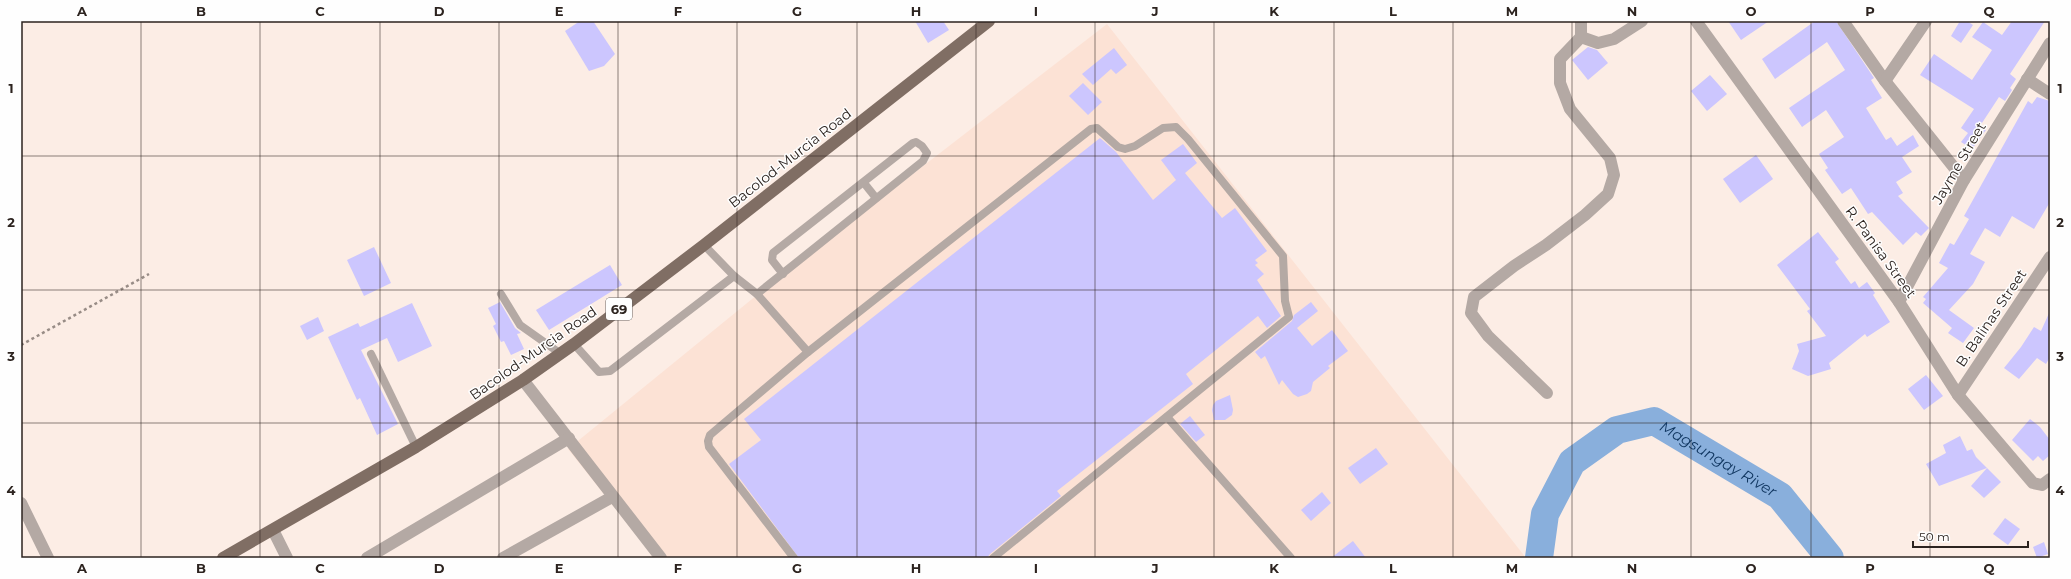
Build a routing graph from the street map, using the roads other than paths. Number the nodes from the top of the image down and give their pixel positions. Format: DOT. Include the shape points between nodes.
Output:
graph roads {
  1 [pos="1581,21"];
  2 [pos="1642,21"];
  3 [pos="1696,21"];
  4 [pos="1843,21"];
  5 [pos="1926,21"];
  6 [pos="983,23"];
  7 [pos="1581,37"];
  8 [pos="2050,43"];
  9 [pos="2027,79"];
  10 [pos="1885,80"];
  11 [pos="2050,94"];
  12 [pos="1964,180"];
  13 [pos="864,183"];
  14 [pos="876,198"];
  15 [pos="704,245"];
  16 [pos="2050,257"];
  17 [pos="783,274"];
  18 [pos="734,276"];
  19 [pos="501,294"];
  20 [pos="757,294"];
  21 [pos="1899,302"];
  22 [pos="574,344"];
  23 [pos="808,352"];
  24 [pos="371,354"];
  25 [pos="561,354"];
  26 [pos="523,380"];
  27 [pos="1547,393"];
  28 [pos="1958,395"];
  29 [pos="1167,418"];
  30 [pos="569,438"];
  31 [pos="416,447"];
  32 [pos="2050,478"];
  33 [pos="612,497"];
  34 [pos="21,503"];
  35 [pos="273,530"];
  36 [pos="658,557"];
  37 [pos="48,558"];
  38 [pos="223,558"];
  39 [pos="287,558"];
  40 [pos="367,558"];
  41 [pos="503,558"];
  42 [pos="794,558"];
  43 [pos="993,558"];
  44 [pos="1292,558"];
  1 -- 7 [label="street"];
  2 -- 7 [label="street" via="1614,39 1598,43"];
  3 -- 21 [label="street, R. Panisa Street"];
  4 -- 10 [label="street"];
  5 -- 10 [label="street"];
  6 -- 15 [label="main road, Bacolod-Murcia Road / 69"];
  7 -- 27 [label="street" via="1560,59 1560,83 1570,109 1610,158 1614,175 1608,194 1552,241 1474,297 1471,313 1488,336"];
  8 -- 9 [label="street, Jayme Street"];
  9 -- 11 [label="street"];
  9 -- 12 [label="street, Jayme Street"];
  10 -- 12 [label="street"];
  12 -- 21 [label="street, Jayme Street"];
  13 -- 14 [label="lane"];
  13 -- 14 [label="lane" via="913,143 922,146 927,153 923,161"];
  13 -- 17 [label="lane" via="774,254 772,260"];
  14 -- 17 [label="lane"];
  15 -- 18 [label="lane"];
  15 -- 22 [label="main road, Bacolod-Murcia Road / 69"];
  16 -- 28 [label="street, B. Balinas Street"];
  17 -- 20 [label="lane"];
  18 -- 20 [label="lane"];
  18 -- 22 [label="lane" via="610,371 599,372"];
  19 -- 25 [label="lane" via="520,324"];
  20 -- 23 [label="lane"];
  21 -- 28 [label="street, R. Panisa Street"];
  22 -- 25 [label="main road, Bacolod-Murcia Road / 69"];
  23 -- 29 [label="lane" via="1091,129 1097,128 1118,147 1125,149 1135,146 1163,128 1176,127 1283,256 1285,301 1289,317"];
  23 -- 42 [label="lane" via="710,435 708,441 709,447"];
  24 -- 31 [label="lane"];
  25 -- 26 [label="main road, Bacolod-Murcia Road / 69"];
  26 -- 30 [label="street"];
  26 -- 31 [label="main road, Bacolod-Murcia Road / 69"];
  28 -- 32 [label="street, R. Panisa Street" via="2033,483 2042,485"];
  29 -- 43 [label="lane"];
  29 -- 44 [label="lane"];
  30 -- 33 [label="street"];
  30 -- 40 [label="street"];
  31 -- 35 [label="main road, Bacolod-Murcia Road / 69"];
  33 -- 36 [label="street"];
  33 -- 41 [label="street"];
  34 -- 37 [label="street"];
  35 -- 38 [label="main road, Bacolod-Murcia Road / 69"];
  35 -- 39 [label="street"];
}
